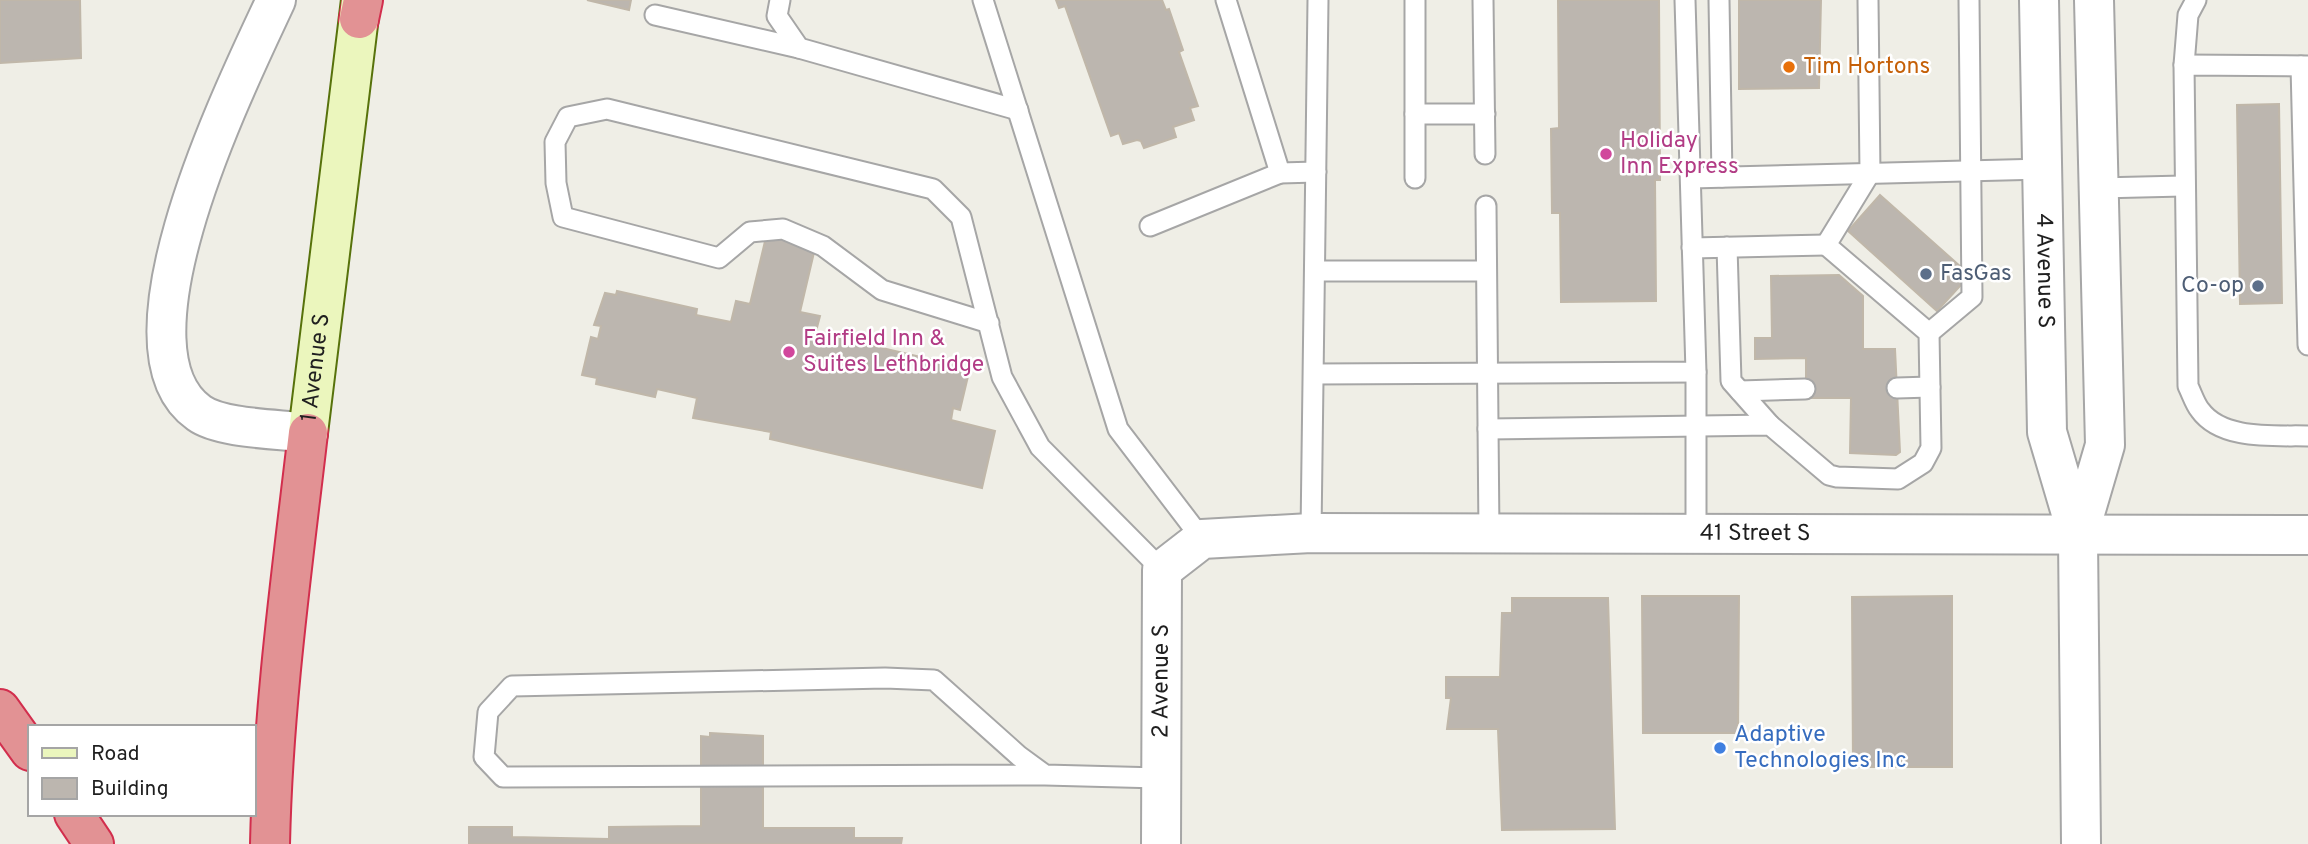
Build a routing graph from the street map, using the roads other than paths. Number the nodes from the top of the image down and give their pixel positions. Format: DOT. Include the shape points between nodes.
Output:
graph roads {
  1 [pos="276,0"];
  2 [pos="780,0"];
  3 [pos="984,0"];
  4 [pos="1226,0"];
  5 [pos="1318,0"];
  6 [pos="1415,0"];
  7 [pos="1483,0"];
  8 [pos="1685,0"];
  9 [pos="1718,0"];
  10 [pos="1868,0"];
  11 [pos="1969,0"];
  12 [pos="2039,0"];
  13 [pos="2094,0"];
  14 [pos="2196,0"];
  15 [pos="361,6"];
  16 [pos="655,15"];
  17 [pos="799,48"];
  18 [pos="2184,65"];
  19 [pos="2305,66"];
  20 [pos="1018,110"];
  21 [pos="1415,114"];
  22 [pos="1485,114"];
  23 [pos="1485,154"];
  24 [pos="2042,169"];
  25 [pos="1969,170"];
  26 [pos="1316,172"];
  27 [pos="1280,173"];
  28 [pos="1870,173"];
  29 [pos="1722,177"];
  30 [pos="1415,178"];
  31 [pos="1690,178"];
  32 [pos="2183,186"];
  33 [pos="2099,188"];
  34 [pos="1486,206"];
  35 [pos="1150,226"];
  36 [pos="1826,245"];
  37 [pos="1727,247"];
  38 [pos="1692,248"];
  39 [pos="1315,271"];
  40 [pos="1486,271"];
  41 [pos="989,323"];
  42 [pos="1929,333"];
  43 [pos="2308,345"];
  44 [pos="1696,372"];
  45 [pos="1314,374"];
  46 [pos="1487,374"];
  47 [pos="1930,387"];
  48 [pos="1897,388"];
  49 [pos="1805,389"];
  50 [pos="1740,391"];
  51 [pos="1770,425"];
  52 [pos="1696,426"];
  53 [pos="1488,429"];
  54 [pos="308,433"];
  55 [pos="2308,436"];
  56 [pos="1311,533"];
  57 [pos="1489,534"];
  58 [pos="1696,535"];
  59 [pos="2308,535"];
  60 [pos="2078,537"];
  61 [pos="1202,539"];
  62 [pos="1162,570"];
  63 [pos="0,709"];
  64 [pos="28,748"];
  65 [pos="1045,775"];
  66 [pos="1159,778"];
  67 [pos="75,816"];
  68 [pos="94,844"];
  69 [pos="270,844"];
  70 [pos="1161,844"];
  71 [pos="2081,844"];
  1 -- 54 [label="street, 1 Avenue S" via="201,170 172,282 167,338 172,375 185,400 200,414 221,422"];
  2 -- 17 [label="lane" via="777,16"];
  3 -- 20 [label="lane"];
  4 -- 27 [label="lane"];
  5 -- 26 [label="lane"];
  6 -- 21 [label="lane"];
  7 -- 22 [label="lane"];
  8 -- 31 [label="lane"];
  9 -- 29 [label="lane"];
  10 -- 28 [label="lane"];
  11 -- 25 [label="lane"];
  12 -- 24 [label="street, 4 Avenue S"];
  13 -- 33 [label="street, 4 Avenue S"];
  14 -- 18 [label="lane" via="2188,15"];
  15 -- 54 [label="main road, 1 Avenue S"];
  16 -- 17 [label="lane"];
  17 -- 20 [label="lane"];
  18 -- 19 [label="lane"];
  18 -- 32 [label="lane"];
  19 -- 43 [label="lane"];
  20 -- 61 [label="lane" via="1118,429"];
  21 -- 22 [label="lane"];
  21 -- 30 [label="lane"];
  22 -- 23 [label="lane"];
  24 -- 25 [label="lane"];
  24 -- 60 [label="street, 4 Avenue S" via="2047,432"];
  25 -- 28 [label="lane"];
  25 -- 42 [label="lane" via="1972,297"];
  26 -- 27 [label="lane"];
  26 -- 39 [label="lane"];
  27 -- 35 [label="lane"];
  28 -- 29 [label="lane"];
  28 -- 36 [label="lane"];
  29 -- 31 [label="lane"];
  31 -- 38 [label="lane"];
  32 -- 33 [label="lane"];
  32 -- 55 [label="lane" via="2188,386 2201,412 2224,427 2247,434"];
  33 -- 60 [label="street, 4 Avenue S" via="2105,445"];
  34 -- 40 [label="lane"];
  36 -- 37 [label="lane"];
  36 -- 42 [label="lane"];
  37 -- 38 [label="lane"];
  37 -- 50 [label="lane" via="1731,381"];
  38 -- 44 [label="lane"];
  39 -- 40 [label="lane"];
  39 -- 45 [label="lane"];
  40 -- 46 [label="lane"];
  41 -- 41 [label="lane" via="961,217 933,189 607,109 568,117 555,142 563,217 719,258 750,232 783,229 823,246 882,290"];
  41 -- 62 [label="lane" via="1002,377 1040,447"];
  42 -- 47 [label="lane"];
  44 -- 46 [label="lane"];
  44 -- 52 [label="lane"];
  45 -- 46 [label="lane"];
  45 -- 56 [label="lane"];
  46 -- 53 [label="lane"];
  47 -- 48 [label="lane"];
  47 -- 51 [label="lane" via="1928,457 1898,479 1829,475"];
  49 -- 50 [label="lane"];
  50 -- 51 [label="lane"];
  51 -- 52 [label="lane"];
  52 -- 53 [label="lane"];
  52 -- 58 [label="lane"];
  53 -- 57 [label="lane"];
  54 -- 69 [label="highway" via="281,661"];
  56 -- 57 [label="street, 41 Street S"];
  56 -- 61 [label="street, 41 Street S"];
  57 -- 58 [label="street, 41 Street S"];
  58 -- 60 [label="street, 41 Street S"];
  59 -- 60 [label="street, 41 Street S"];
  60 -- 71 [label="street, 4 Avenue S"];
  61 -- 62 [label="street"];
  62 -- 66 [label="street, 2 Avenue S"];
  63 -- 64 [label="highway"];
  65 -- 65 [label="lane" via="934,680 885,678 512,686 488,712 484,757 503,777"];
  65 -- 66 [label="lane"];
  66 -- 70 [label="street, 2 Avenue S"];
  67 -- 68 [label="highway"];
}
